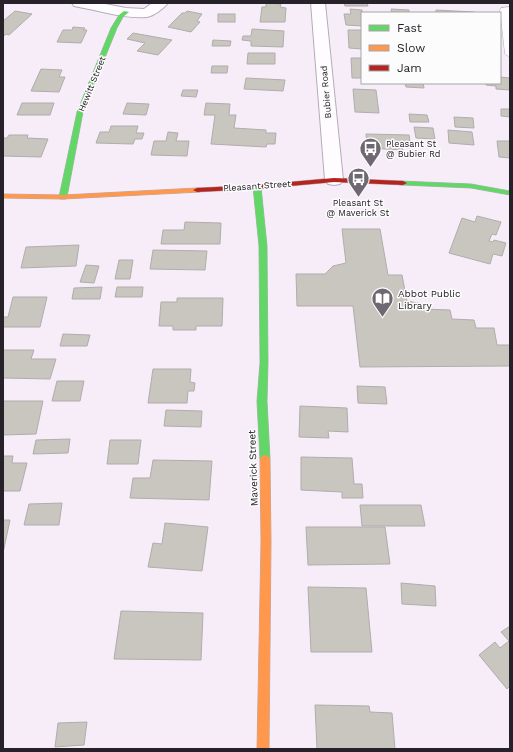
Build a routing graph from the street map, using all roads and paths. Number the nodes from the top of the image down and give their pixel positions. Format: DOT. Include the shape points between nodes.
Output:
graph roads {
  1 [pos="79,3"];
  2 [pos="161,3"];
  3 [pos="318,3"];
  4 [pos="510,10"];
  5 [pos="126,12"];
  6 [pos="510,54"];
  7 [pos="334,180"];
  8 [pos="257,186"];
  9 [pos="510,193"];
  10 [pos="3,196"];
  11 [pos="63,197"];
  12 [pos="263,749"];
  1 -- 5 [label="street"];
  2 -- 5 [label="street" via="147,13"];
  3 -- 7 [label="street, Bubier Road"];
  4 -- 6 [label="lane" via="504,10"];
  5 -- 11 [label="street, Hewitt Street" via="114,28 80,112"];
  7 -- 8 [label="street, Pleasant Street"];
  7 -- 9 [label="street, Pleasant Street" via="472,186"];
  8 -- 11 [label="street, Pleasant Street"];
  8 -- 12 [label="street, Maverick Street" via="263,246 262,401 266,475"];
  10 -- 11 [label="street, Pleasant Street"];
}
